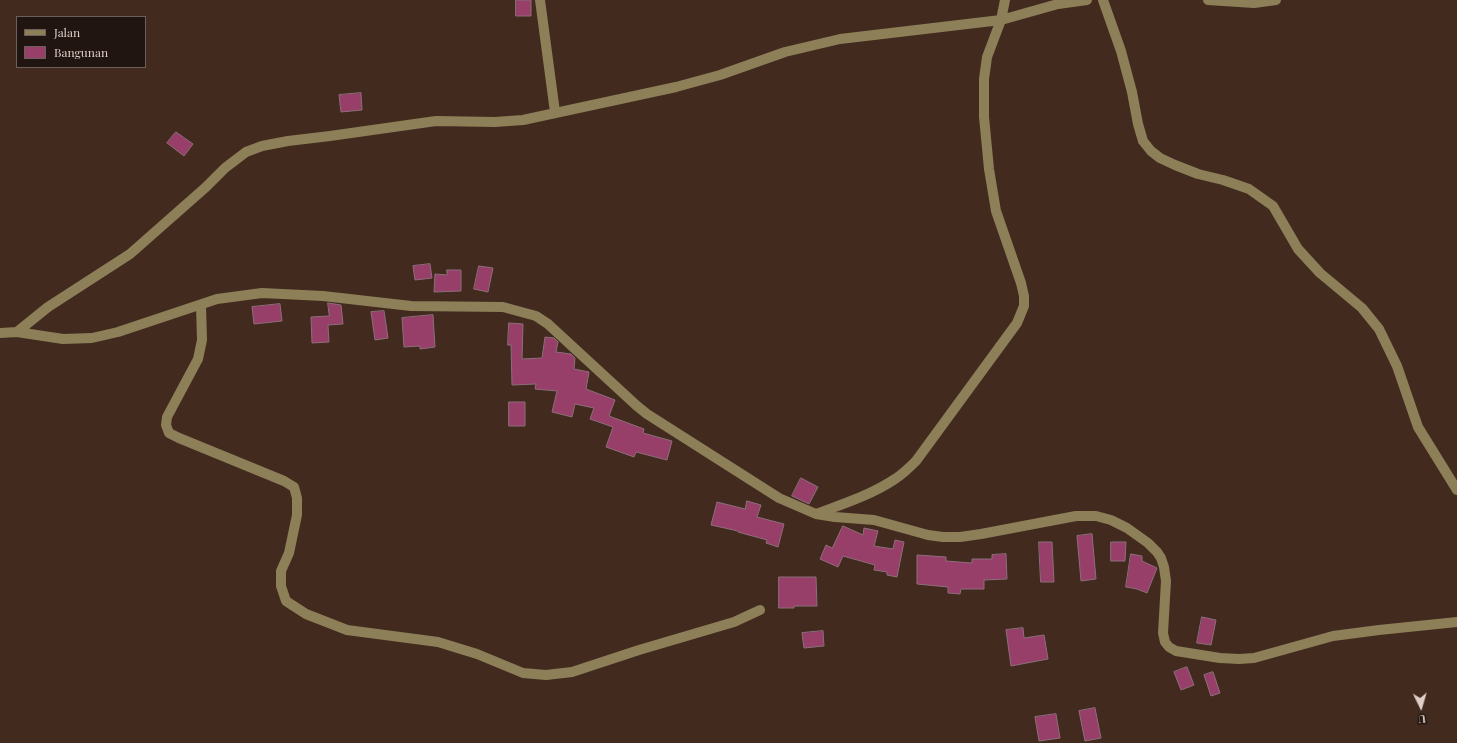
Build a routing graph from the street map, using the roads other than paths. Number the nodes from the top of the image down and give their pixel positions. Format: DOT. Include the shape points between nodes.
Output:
graph roads {
  1 [pos="540,0"];
  2 [pos="1005,0"];
  3 [pos="1087,0"];
  4 [pos="1103,0"];
  5 [pos="1208,0"];
  6 [pos="1276,0"];
  7 [pos="1001,20"];
  8 [pos="555,112"];
  9 [pos="201,305"];
  10 [pos="17,332"];
  11 [pos="0,333"];
  12 [pos="1457,490"];
  13 [pos="816,514"];
  14 [pos="760,610"];
  15 [pos="1457,622"];
  1 -- 8 [label="street"];
  2 -- 7 [label="street"];
  3 -- 7 [label="street" via="1058,4"];
  4 -- 12 [label="street" via="1132,92 1143,141 1160,158 1198,174 1249,189 1273,206 1298,249 1320,273 1362,308 1379,330 1397,366 1418,427"];
  5 -- 6 [label="street" via="1254,3"];
  7 -- 8 [label="street" via="840,39 785,52 720,75 676,87"];
  7 -- 13 [label="street" via="987,57 984,117 988,169 996,211 1022,290 1024,306 1021,316 916,461 896,479 880,488"];
  8 -- 10 [label="street" via="523,120 436,121 395,126 288,140 246,152 130,254 48,307"];
  9 -- 10 [label="street" via="92,338 63,339"];
  9 -- 13 [label="street" via="241,295 280,293 412,306 503,307 536,316 647,414 779,498"];
  9 -- 14 [label="street" via="202,340 198,359 167,417 166,425 169,433 179,438 284,481 294,488 297,515 289,553 281,571 281,586 286,601 306,614 347,630 438,642 523,672 546,675 572,672 734,622"];
  10 -- 11 [label="street"];
  13 -- 15 [label="street" via="874,520 943,537 981,534 1076,516 1096,516 1111,520 1148,543 1161,558 1166,580 1163,633 1165,642 1169,647 1184,653 1220,658 1254,658 1333,636"];
}
